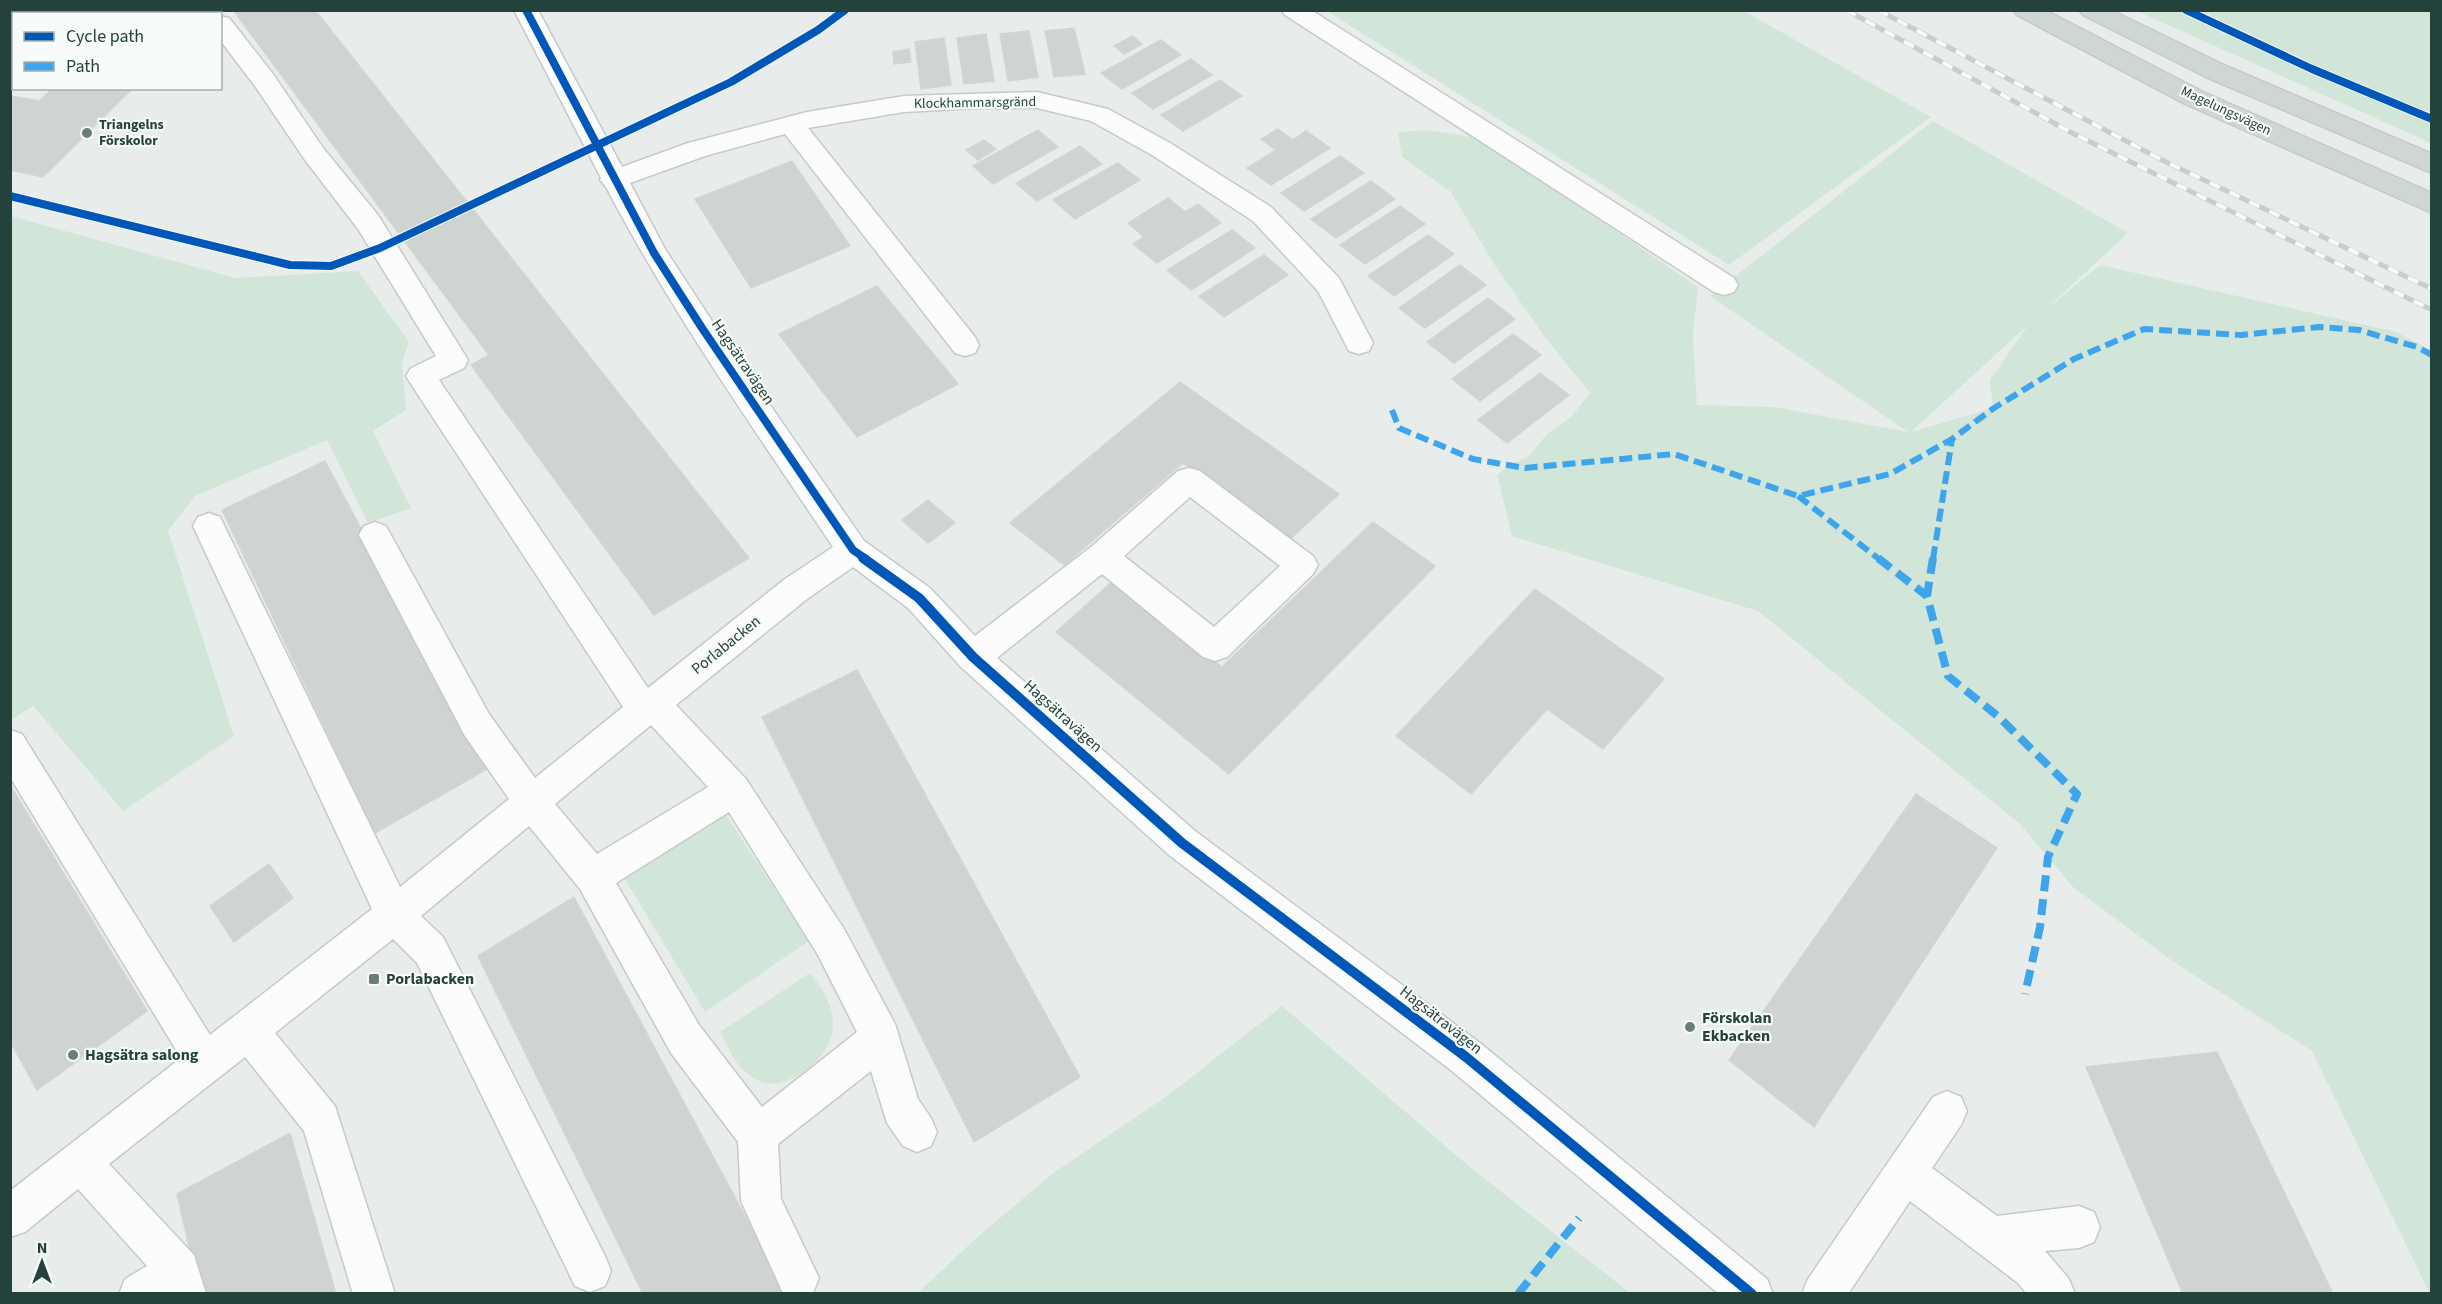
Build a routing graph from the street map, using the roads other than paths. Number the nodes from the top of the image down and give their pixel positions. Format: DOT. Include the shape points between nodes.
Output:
graph roads {
  1 [pos="526,10"];
  2 [pos="1293,10"];
  3 [pos="2025,10"];
  4 [pos="2091,10"];
  5 [pos="222,26"];
  6 [pos="791,124"];
  7 [pos="2432,164"];
  8 [pos="613,180"];
  9 [pos="2432,204"];
  10 [pos="1724,285"];
  11 [pos="1359,343"];
  12 [pos="965,345"];
  13 [pos="426,421"];
  14 [pos="209,526"];
  15 [pos="375,535"];
  16 [pos="853,550"];
  17 [pos="1102,556"];
  18 [pos="973,657"];
  19 [pos="644,711"];
  20 [pos="10,745"];
  21 [pos="734,790"];
  22 [pos="531,801"];
  23 [pos="593,877"];
  24 [pos="394,915"];
  25 [pos="248,1031"];
  26 [pos="881,1038"];
  27 [pos="206,1064"];
  28 [pos="1947,1111"];
  29 [pos="917,1132"];
  30 [pos="758,1135"];
  31 [pos="80,1162"];
  32 [pos="1905,1172"];
  33 [pos="10,1217"];
  34 [pos="2079,1227"];
  35 [pos="1991,1237"];
  36 [pos="590,1271"];
  37 [pos="798,1278"];
  38 [pos="182,1282"];
  39 [pos="140,1293"];
  40 [pos="374,1293"];
  41 [pos="1752,1293"];
  42 [pos="1823,1293"];
  43 [pos="2054,1293"];
  1 -- 8 [label="street, Hagsätravägen"];
  2 -- 10 [label="street"];
  3 -- 9 [label="main road, Magelungsvägen" via="2194,98"];
  4 -- 7 [label="main road, Magelungsvägen" via="2217,72"];
  5 -- 19 [label="street" via="397,266 454,360 422,376"];
  6 -- 8 [label="street, Klockhammarsgränd" via="697,149"];
  6 -- 11 [label="street, Klockhammarsgränd" via="904,104 978,100 1037,100 1099,115 1161,149 1262,214 1329,285"];
  6 -- 12 [label="street"];
  8 -- 16 [label="street, Hagsätravägen" via="702,328"];
  13 -- 19 [label="street"];
  14 -- 24 [label="street"];
  15 -- 22 [label="street" via="477,725"];
  16 -- 18 [label="street, Hagsätravägen" via="919,598"];
  16 -- 19 [label="street, Porlabacken" via="796,589"];
  17 -- 17 [label="street" via="1215,647 1302,565 1189,480"];
  17 -- 18 [label="street"];
  18 -- 41 [label="street, Hagsätravägen" via="1182,843 1466,1057"];
  19 -- 21 [label="street"];
  19 -- 22 [label="street, Porlabacken"];
  20 -- 27 [label="street"];
  21 -- 23 [label="street"];
  21 -- 26 [label="street" via="831,942"];
  22 -- 23 [label="street"];
  22 -- 24 [label="street, Porlabacken"];
  23 -- 30 [label="street" via="685,1039"];
  24 -- 25 [label="street, Porlabacken"];
  24 -- 36 [label="street" via="430,951"];
  25 -- 27 [label="street, Porlabacken"];
  25 -- 40 [label="street" via="321,1120"];
  26 -- 29 [label="street" via="901,1108"];
  26 -- 30 [label="street"];
  27 -- 31 [label="street, Porlabacken"];
  28 -- 32 [label="street"];
  30 -- 37 [label="street" via="761,1201"];
  31 -- 33 [label="street, Porlabacken"];
  31 -- 38 [label="street"];
  32 -- 35 [label="street"];
  32 -- 42 [label="street"];
  34 -- 35 [label="street"];
  35 -- 43 [label="street" via="2033,1268"];
  38 -- 39 [label="street"];
}
